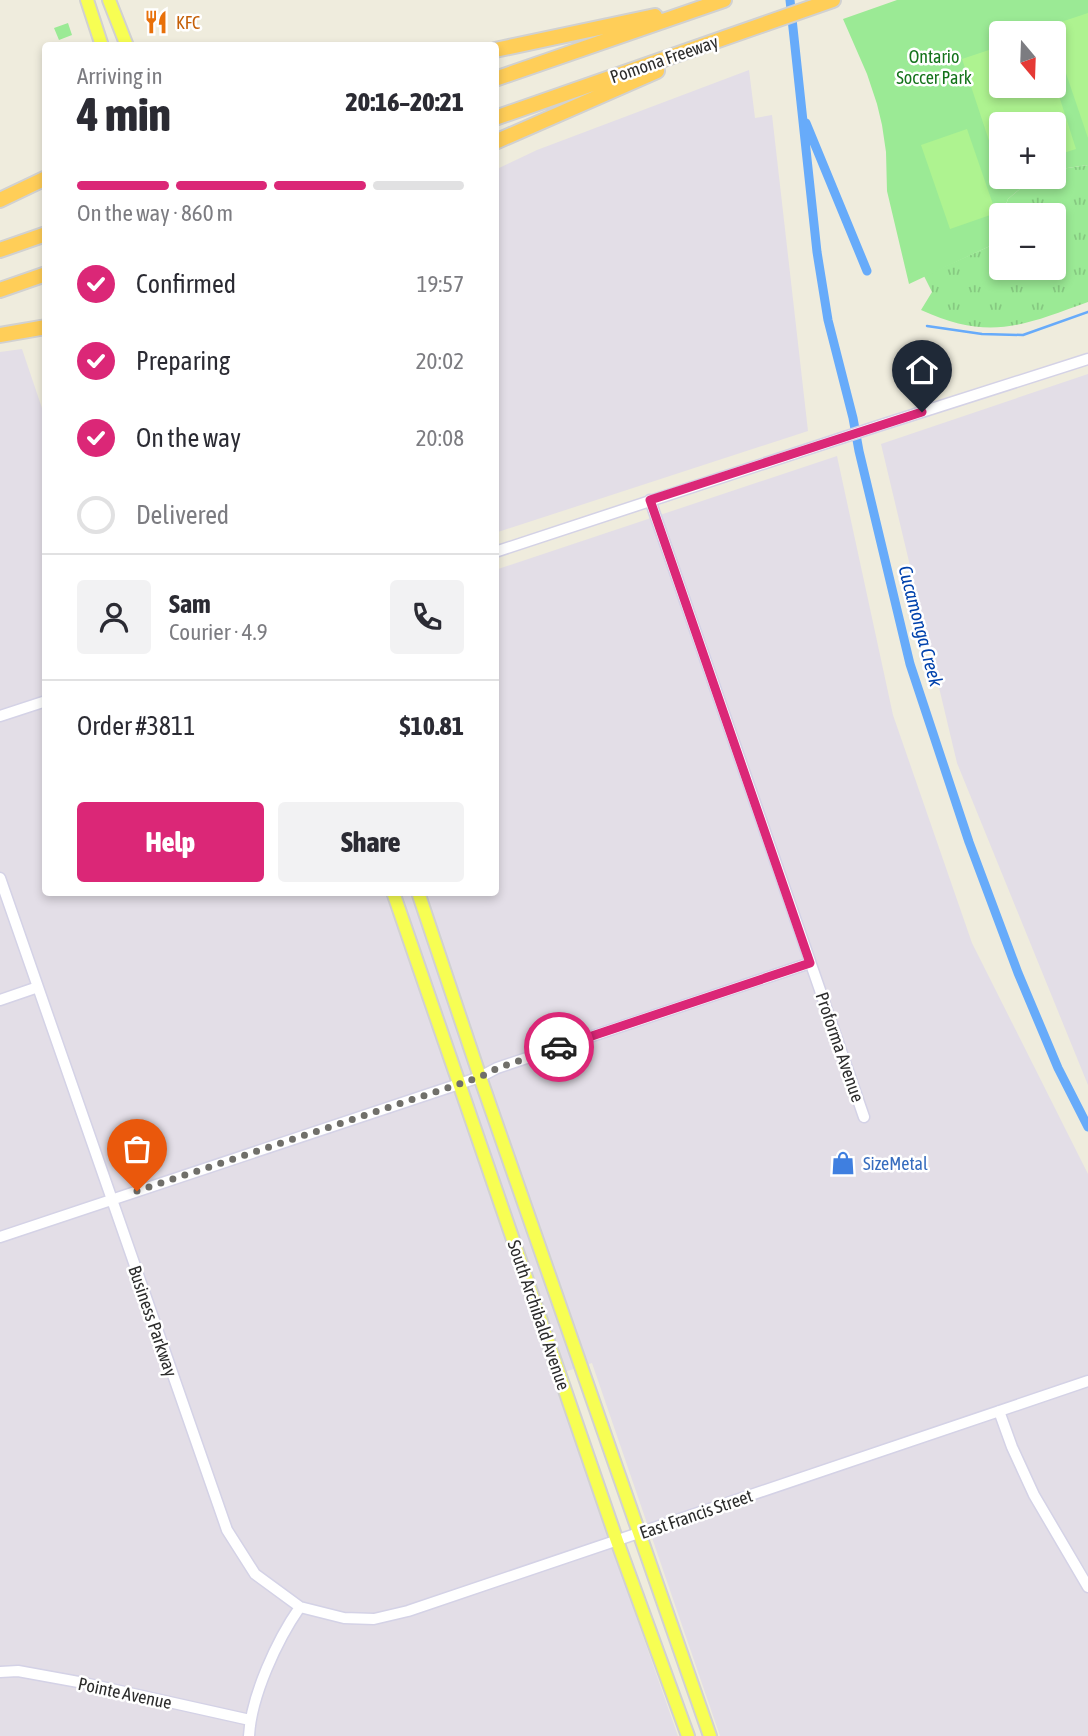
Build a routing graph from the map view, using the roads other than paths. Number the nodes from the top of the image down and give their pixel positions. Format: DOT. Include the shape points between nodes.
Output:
graph roads {
  1 [pos="87,0"];
  2 [pos="109,0"];
  3 [pos="833,0"];
  4 [pos="721,1"];
  5 [pos="758,27"];
  6 [pos="101,42"];
  7 [pos="125,42"];
  8 [pos="499,49"];
  9 [pos="499,78"];
  10 [pos="499,117"];
  11 [pos="499,140"];
  12 [pos="42,180"];
  13 [pos="0,200"];
  14 [pos="42,235"];
  15 [pos="0,250"];
  16 [pos="42,275"];
  17 [pos="0,289"];
  18 [pos="42,328"];
  19 [pos="0,335"];
  20 [pos="1088,359"];
  21 [pos="650,500"];
  22 [pos="499,551"];
  23 [pos="42,702"];
  24 [pos="0,716"];
  25 [pos="0,878"];
  26 [pos="394,896"];
  27 [pos="419,896"];
  28 [pos="810,963"];
  29 [pos="38,987"];
  30 [pos="0,1000"];
  31 [pos="480,1077"];
  32 [pos="459,1084"];
  33 [pos="864,1117"];
  34 [pos="111,1200"];
  35 [pos="0,1237"];
  36 [pos="1088,1381"];
  37 [pos="999,1411"];
  38 [pos="638,1533"];
  39 [pos="617,1541"];
  40 [pos="1088,1587"];
  41 [pos="300,1607"];
  42 [pos="0,1672"];
  43 [pos="250,1720"];
  44 [pos="249,1736"];
  45 [pos="688,1736"];
  46 [pos="710,1736"];
  1 -- 6 [label="main road"];
  2 -- 7 [label="main road"];
  3 -- 5 [label="highway, Pomona Freeway"];
  4 -- 8 [label="highway"];
  4 -- 9 [label="highway, Pomona Freeway"];
  5 -- 10 [label="highway, Pomona Freeway"];
  5 -- 11 [label="highway"];
  12 -- 13 [label="highway"];
  14 -- 15 [label="highway"];
  16 -- 17 [label="highway"];
  18 -- 19 [label="highway"];
  20 -- 21 [label="street"];
  21 -- 22 [label="street"];
  21 -- 28 [label="street, Proforma Avenue"];
  23 -- 24 [label="street"];
  25 -- 29 [label="street, Business Parkway"];
  26 -- 32 [label="main road, South Archibald Avenue"];
  27 -- 31 [label="main road, South Archibald Avenue"];
  28 -- 31 [label="street"];
  28 -- 33 [label="street, Proforma Avenue"];
  29 -- 30 [label="street"];
  29 -- 34 [label="street, Business Parkway"];
  31 -- 32 [label="street"];
  31 -- 38 [label="main road, South Archibald Avenue"];
  32 -- 34 [label="street"];
  32 -- 39 [label="main road, South Archibald Avenue"];
  34 -- 35 [label="street"];
  34 -- 41 [label="street, Business Parkway" via="227,1531 255,1574"];
  36 -- 37 [label="street, East Francis Street"];
  37 -- 38 [label="street, East Francis Street"];
  37 -- 40 [label="street" via="1034,1495"];
  38 -- 39 [label="street, East Francis Street"];
  38 -- 46 [label="main road, South Archibald Avenue"];
  39 -- 41 [label="street, East Francis Street" via="374,1619 344,1618"];
  39 -- 45 [label="main road, South Archibald Avenue"];
  41 -- 43 [label="street" via="267,1670"];
  42 -- 43 [label="street, Pointe Avenue" via="84,1683"];
  43 -- 44 [label="street"];
}
